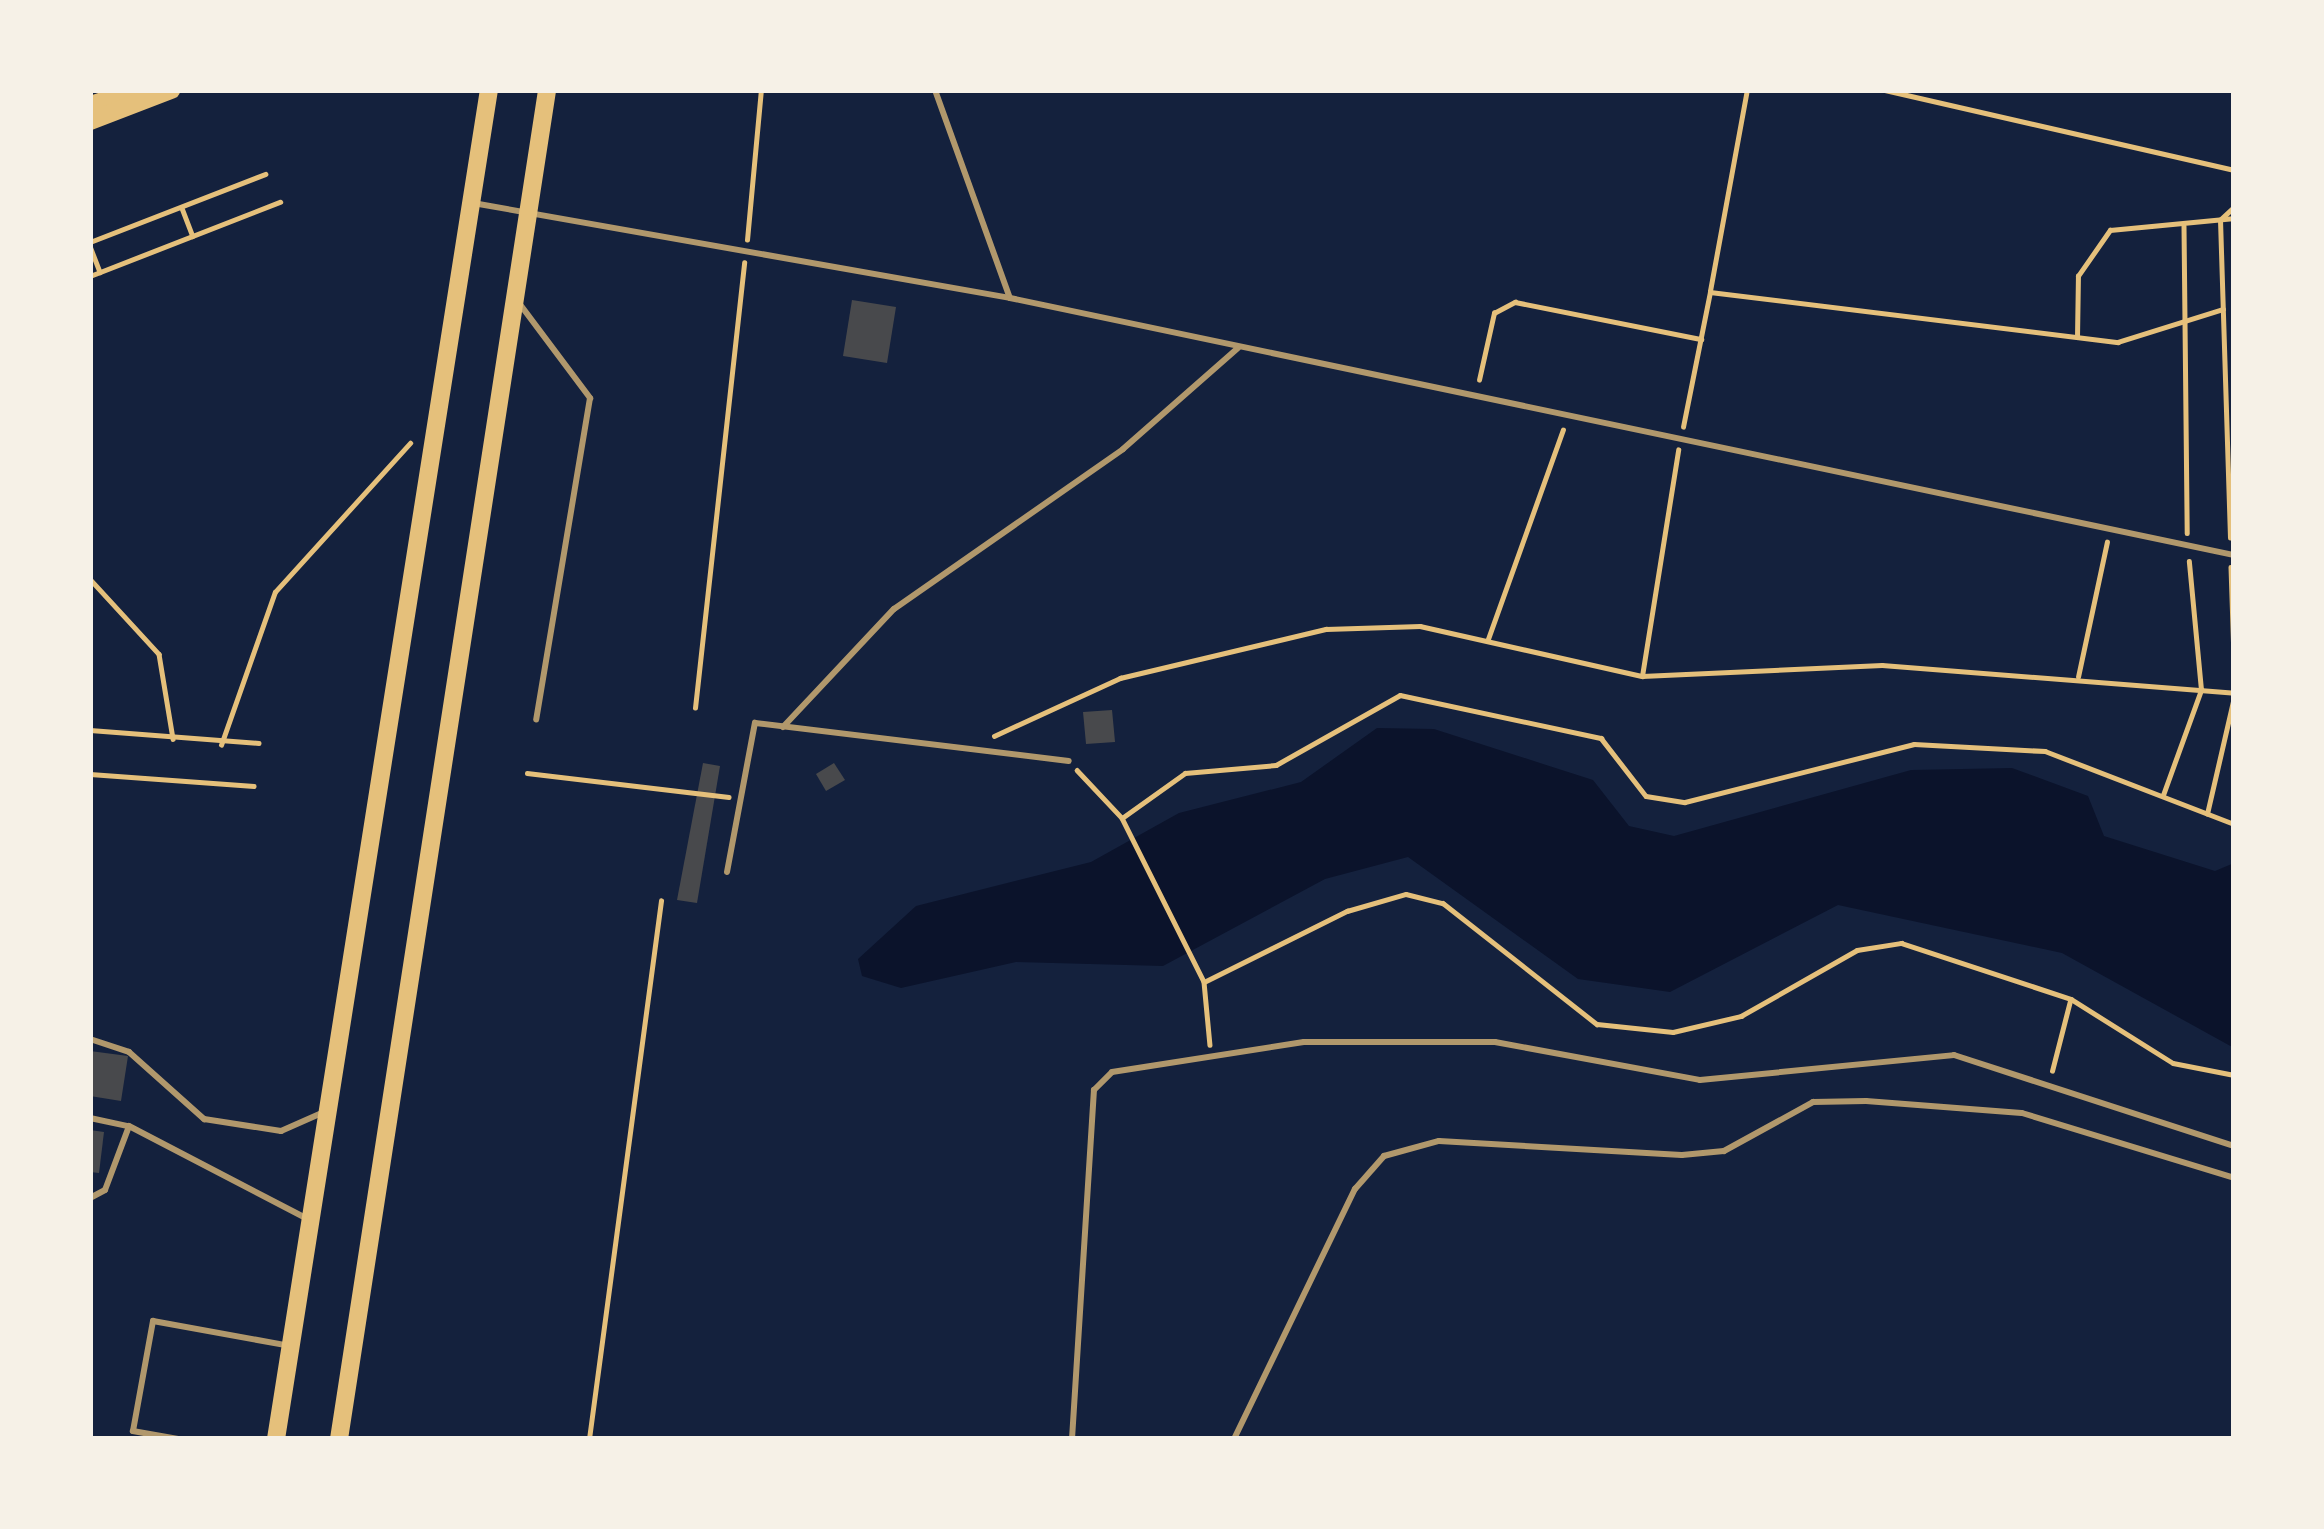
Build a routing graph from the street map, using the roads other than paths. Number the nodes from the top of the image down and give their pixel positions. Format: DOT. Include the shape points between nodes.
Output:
graph roads {
  1 [pos="133,90"];
  2 [pos="171,90"];
  3 [pos="489,90"];
  4 [pos="547,90"];
  5 [pos="935,90"];
  6 [pos="90,104"];
  7 [pos="90,121"];
  8 [pos="466,202"];
  9 [pos="532,217"];
  10 [pos="1010,298"];
  11 [pos="519,303"];
  12 [pos="1238,348"];
  13 [pos="2233,554"];
  14 [pos="536,719"];
  15 [pos="783,727"];
  16 [pos="1070,761"];
  17 [pos="727,872"];
  18 [pos="90,1039"];
  19 [pos="327,1111"];
  20 [pos="90,1118"];
  21 [pos="129,1126"];
  22 [pos="2234,1146"];
  23 [pos="2234,1178"];
  24 [pos="90,1198"];
  25 [pos="309,1219"];
  26 [pos="291,1346"];
  27 [pos="178,1439"];
  28 [pos="276,1439"];
  29 [pos="339,1439"];
  30 [pos="1072,1439"];
  31 [pos="1234,1439"];
  1 -- 6 [label="main road"];
  2 -- 7 [label="main road"];
  3 -- 8 [label="main road"];
  4 -- 9 [label="main road"];
  5 -- 10 [label="lane"];
  8 -- 9 [label="lane"];
  8 -- 19 [label="main road"];
  9 -- 10 [label="lane"];
  9 -- 11 [label="main road"];
  10 -- 12 [label="lane"];
  11 -- 14 [label="lane" via="590,398"];
  11 -- 29 [label="main road"];
  12 -- 13 [label="lane"];
  12 -- 15 [label="lane" via="1123,449 894,608"];
  15 -- 16 [label="lane"];
  15 -- 17 [label="lane" via="755,723"];
  18 -- 19 [label="lane" via="129,1052 204,1119 281,1131"];
  19 -- 25 [label="main road"];
  20 -- 21 [label="lane"];
  21 -- 24 [label="lane" via="105,1190"];
  21 -- 25 [label="lane"];
  22 -- 30 [label="lane" via="2050,1079 1954,1055 1700,1081 1496,1042 1210,1054 1112,1072 1094,1090"];
  23 -- 31 [label="lane" via="2022,1113 1866,1101 1813,1102 1724,1151 1682,1155 1439,1141 1384,1156 1355,1189"];
  25 -- 26 [label="main road"];
  26 -- 27 [label="lane" via="153,1321 133,1431"];
  26 -- 28 [label="main road"];
}
